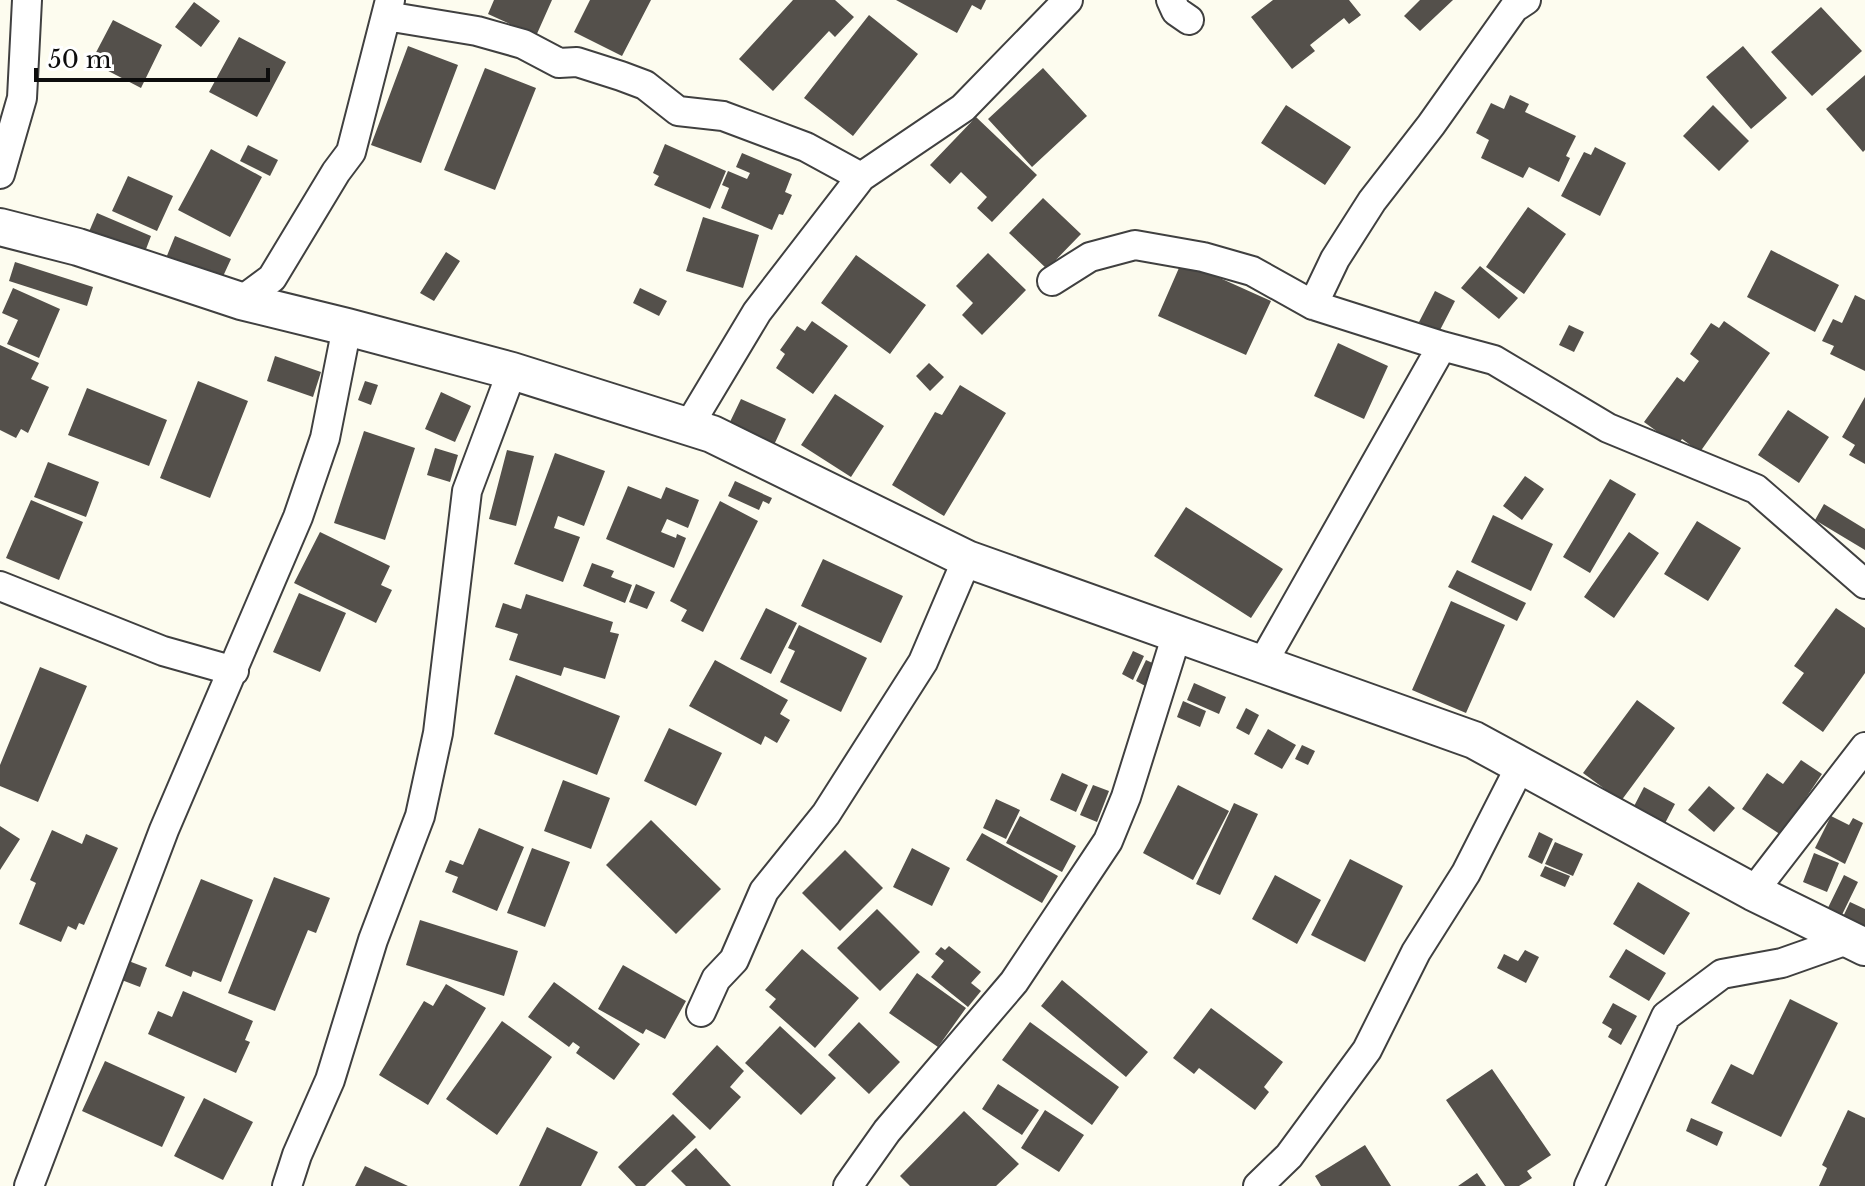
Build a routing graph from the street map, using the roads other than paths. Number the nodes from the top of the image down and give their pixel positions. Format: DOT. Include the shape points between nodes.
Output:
graph roads {
  1 [pos="27,0"];
  2 [pos="1068,0"];
  3 [pos="1526,0"];
  4 [pos="388,8"];
  5 [pos="0,174"];
  6 [pos="861,177"];
  7 [pos="0,227"];
  8 [pos="1052,281"];
  9 [pos="241,301"];
  10 [pos="1313,305"];
  11 [pos="347,327"];
  12 [pos="1442,346"];
  13 [pos="512,371"];
  14 [pos="688,427"];
  15 [pos="967,559"];
  16 [pos="1865,584"];
  17 [pos="0,586"];
  18 [pos="1177,634"];
  19 [pos="1262,664"];
  20 [pos="234,671"];
  21 [pos="1865,747"];
  22 [pos="1521,765"];
  23 [pos="1753,892"];
  24 [pos="1857,943"];
  25 [pos="701,1012"];
  26 [pos="29,1186"];
  27 [pos="287,1186"];
  28 [pos="848,1186"];
  29 [pos="1258,1186"];
  30 [pos="1589,1186"];
  1 -- 5 [label="street" via="22,98"];
  2 -- 6 [label="street" via="963,108"];
  3 -- 10 [label="street" via="1514,8 1372,201"];
  4 -- 6 [label="street" via="523,44 559,63 577,62 621,76 645,85 678,111 723,116 806,147"];
  4 -- 9 [label="street" via="351,152 272,278"];
  6 -- 14 [label="street" via="757,312"];
  7 -- 9 [label="street"];
  8 -- 10 [label="street" via="1090,257 1135,245 1252,271"];
  9 -- 11 [label="street"];
  10 -- 12 [label="street"];
  11 -- 13 [label="street"];
  11 -- 20 [label="street" via="325,438"];
  12 -- 16 [label="street" via="1494,360 1608,428 1756,489"];
  12 -- 19 [label="street"];
  13 -- 14 [label="street"];
  13 -- 27 [label="street" via="467,491 438,733 420,816 373,940 330,1080"];
  14 -- 15 [label="street"];
  15 -- 18 [label="street"];
  15 -- 25 [label="street" via="923,662 826,814 764,891 734,960 716,979"];
  17 -- 20 [label="street" via="163,651"];
  18 -- 19 [label="street"];
  18 -- 28 [label="street" via="1108,841 1014,982 887,1131"];
  19 -- 22 [label="street" via="1474,740"];
  20 -- 26 [label="street" via="164,830"];
  21 -- 23 [label="street"];
  22 -- 23 [label="street"];
  22 -- 29 [label="street" via="1367,1050 1289,1156"];
  23 -- 24 [label="street"];
  24 -- 30 [label="street" via="1722,974 1666,1016"];
}
